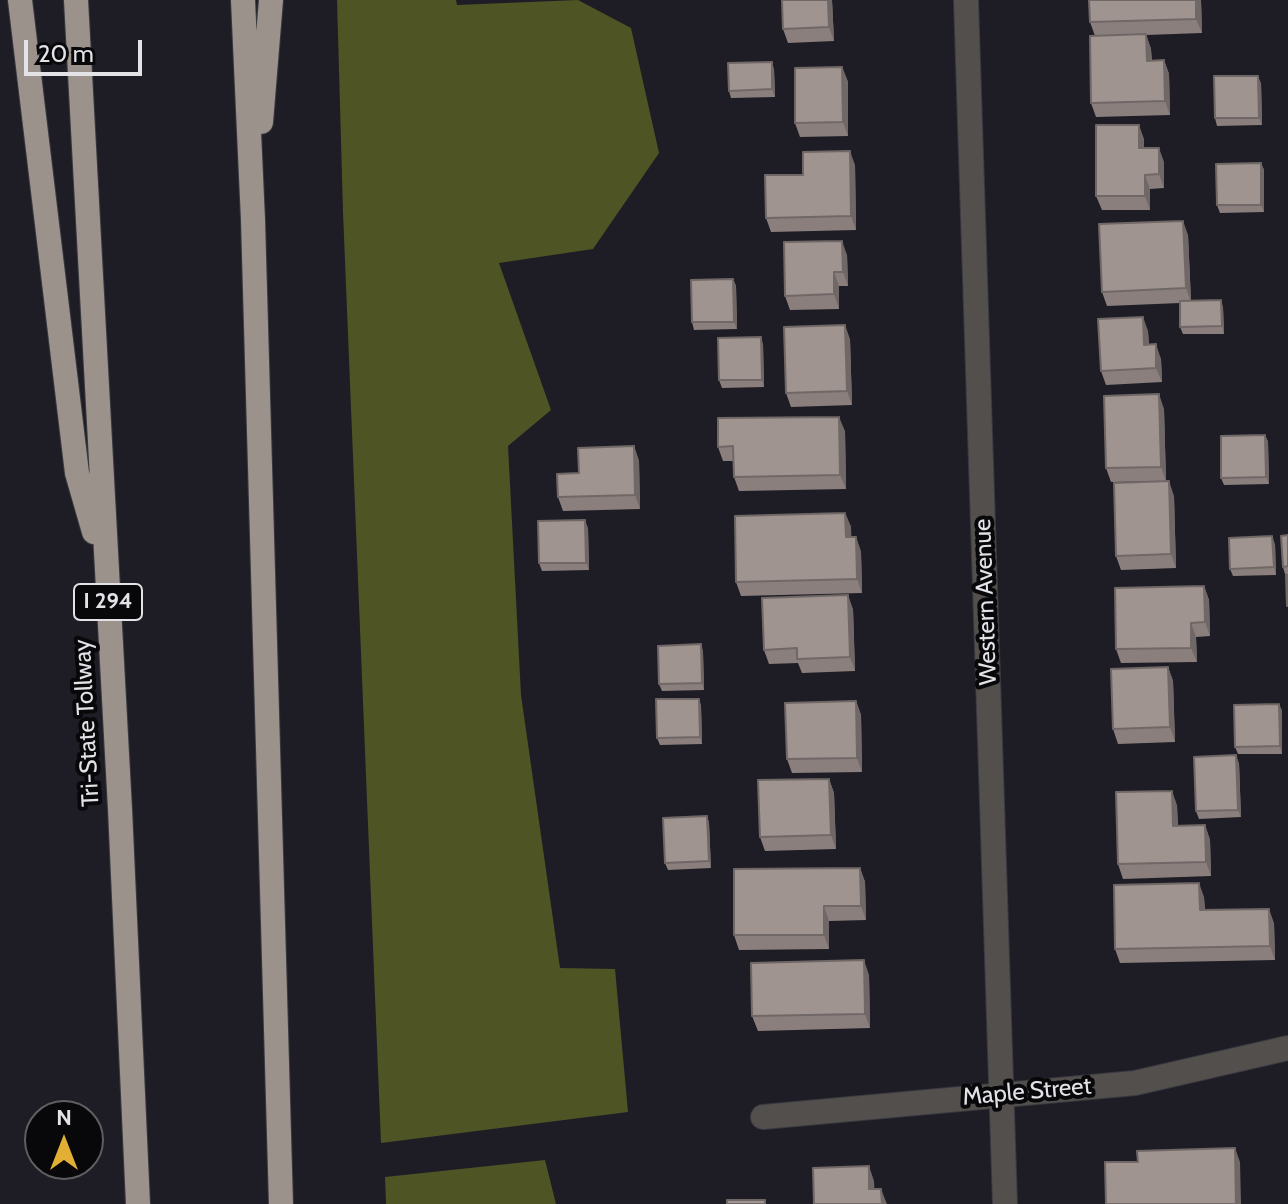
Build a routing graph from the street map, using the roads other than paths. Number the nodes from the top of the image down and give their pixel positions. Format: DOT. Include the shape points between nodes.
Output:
graph roads {
  1 [pos="20,0"];
  2 [pos="76,0"];
  3 [pos="243,0"];
  4 [pos="271,0"];
  5 [pos="966,0"];
  6 [pos="253,220"];
  7 [pos="106,571"];
  8 [pos="1288,1048"];
  9 [pos="1002,1094"];
  10 [pos="763,1117"];
  11 [pos="138,1204"];
  12 [pos="281,1204"];
  13 [pos="1005,1204"];
  1 -- 7 [label="highway" via="77,473"];
  2 -- 7 [label="highway, Tri-State Tollway / I 294"];
  3 -- 6 [label="highway"];
  4 -- 6 [label="highway"];
  5 -- 9 [label="street, Western Avenue"];
  6 -- 12 [label="highway"];
  7 -- 11 [label="highway, Tri-State Tollway / I 294"];
  8 -- 9 [label="street, Maple Street" via="1135,1083"];
  9 -- 10 [label="street, Maple Street"];
  9 -- 13 [label="street, Western Avenue"];
}
